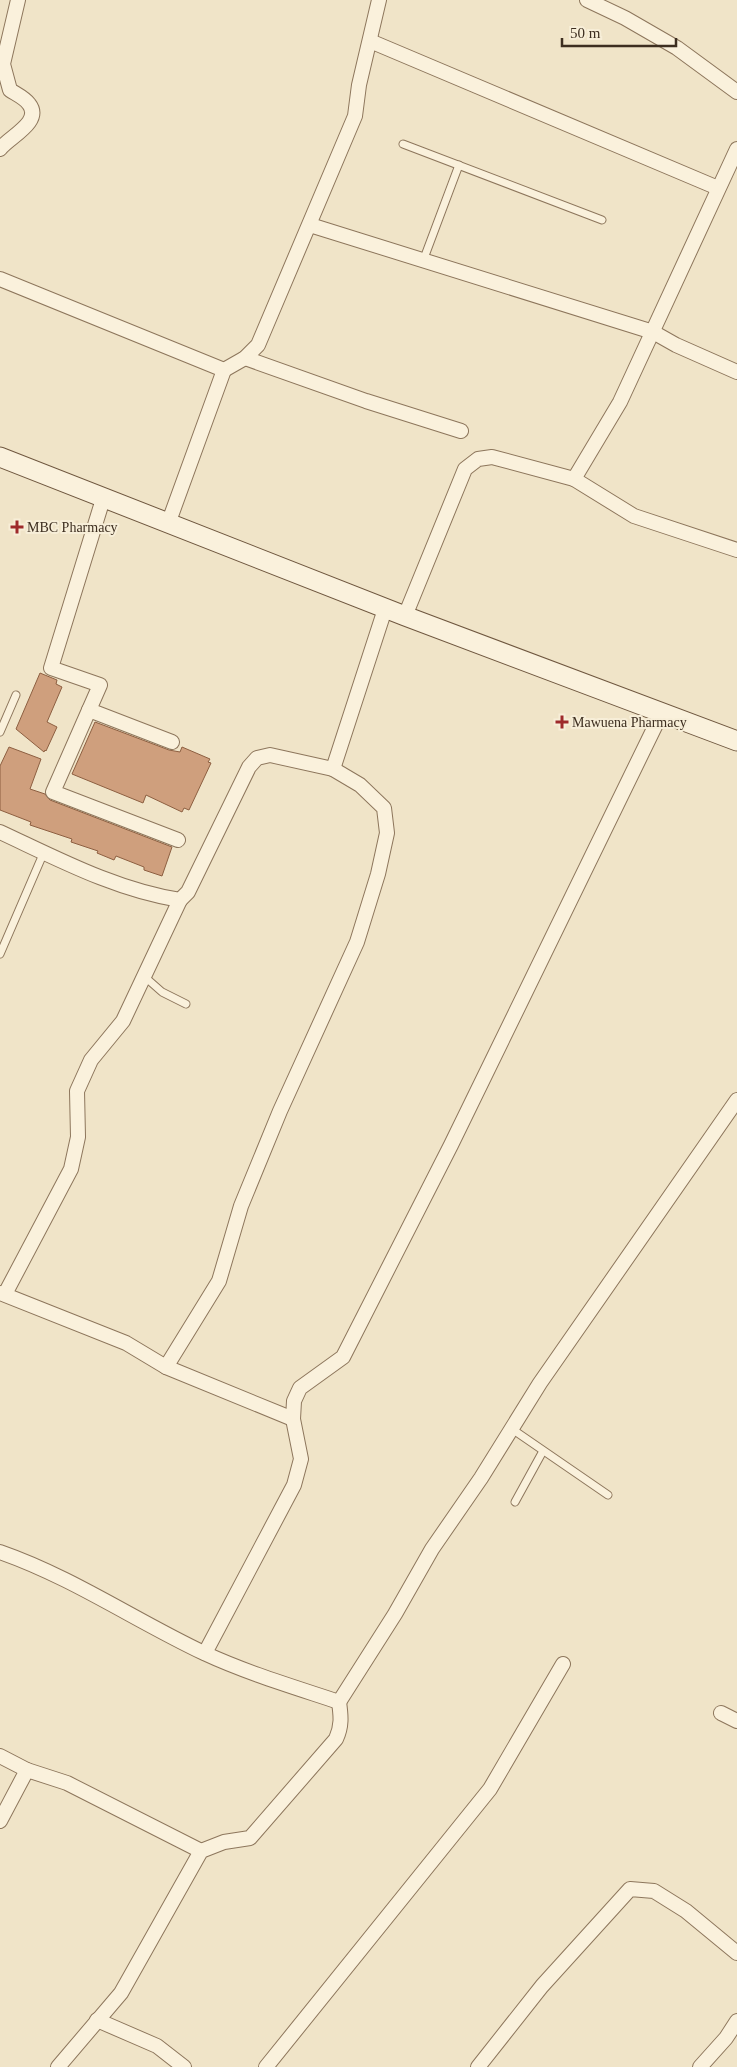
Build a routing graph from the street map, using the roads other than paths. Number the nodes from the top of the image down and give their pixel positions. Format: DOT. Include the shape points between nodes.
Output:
graph roads {
  1 [pos="18,0"];
  2 [pos="379,0"];
  3 [pos="587,0"];
  4 [pos="370,41"];
  5 [pos="1,63"];
  6 [pos="736,90"];
  7 [pos="403,144"];
  8 [pos="0,149"];
  9 [pos="737,149"];
  10 [pos="459,165"];
  11 [pos="718,188"];
  12 [pos="602,220"];
  13 [pos="310,225"];
  14 [pos="423,261"];
  15 [pos="0,279"];
  16 [pos="652,332"];
  17 [pos="245,358"];
  18 [pos="224,370"];
  19 [pos="737,372"];
  20 [pos="460,431"];
  21 [pos="0,457"];
  22 [pos="574,479"];
  23 [pos="103,499"];
  24 [pos="168,524"];
  25 [pos="737,550"];
  26 [pos="385,609"];
  27 [pos="405,616"];
  28 [pos="16,695"];
  29 [pos="89,710"];
  30 [pos="662,712"];
  31 [pos="0,732"];
  32 [pos="737,741"];
  33 [pos="172,742"];
  34 [pos="333,769"];
  35 [pos="0,832"];
  36 [pos="178,840"];
  37 [pos="44,852"];
  38 [pos="180,900"];
  39 [pos="0,954"];
  40 [pos="145,976"];
  41 [pos="186,1004"];
  42 [pos="737,1100"];
  43 [pos="2,1294"];
  44 [pos="166,1367"];
  45 [pos="293,1419"];
  46 [pos="512,1430"];
  47 [pos="543,1451"];
  48 [pos="608,1495"];
  49 [pos="515,1502"];
  50 [pos="0,1552"];
  51 [pos="205,1653"];
  52 [pos="563,1664"];
  53 [pos="339,1702"];
  54 [pos="721,1713"];
  55 [pos="737,1722"];
  56 [pos="0,1756"];
  57 [pos="28,1770"];
  58 [pos="0,1821"];
  59 [pos="202,1851"];
  60 [pos="737,1953"];
  61 [pos="97,2020"];
  62 [pos="737,2021"];
  63 [pos="58,2067"];
  64 [pos="184,2067"];
  65 [pos="266,2067"];
  66 [pos="478,2067"];
  67 [pos="700,2067"];
  1 -- 5 [label="street"];
  2 -- 4 [label="street"];
  3 -- 6 [label="street" via="677,48"];
  4 -- 11 [label="street"];
  4 -- 13 [label="street" via="355,116"];
  5 -- 8 [label="street" via="10,90 28,102 32,116 28,126"];
  7 -- 10 [label="lane"];
  9 -- 11 [label="street"];
  10 -- 12 [label="lane"];
  10 -- 14 [label="lane"];
  11 -- 16 [label="street"];
  13 -- 14 [label="street"];
  13 -- 17 [label="street" via="258,345"];
  14 -- 16 [label="street"];
  15 -- 18 [label="street"];
  16 -- 19 [label="street"];
  16 -- 22 [label="street" via="620,402"];
  17 -- 18 [label="street"];
  17 -- 20 [label="street"];
  18 -- 24 [label="street"];
  21 -- 23 [label="main road"];
  22 -- 25 [label="street" via="634,516"];
  22 -- 27 [label="street" via="492,457 478,459 465,469"];
  23 -- 24 [label="main road"];
  23 -- 29 [label="street" via="51,668 100,685"];
  24 -- 26 [label="main road"];
  26 -- 27 [label="main road"];
  26 -- 34 [label="street"];
  27 -- 30 [label="main road"];
  28 -- 31 [label="lane"];
  29 -- 33 [label="street"];
  29 -- 36 [label="street" via="53,792"];
  30 -- 32 [label="main road"];
  30 -- 45 [label="street" via="469,1110 343,1357 300,1388 294,1401"];
  34 -- 38 [label="street" via="270,755 257,758 248,767 188,892"];
  34 -- 44 [label="street" via="360,785 384,808 387,833 378,874 357,942 280,1111 241,1206 219,1280"];
  35 -- 37 [label="street"];
  37 -- 38 [label="street" via="104,880"];
  37 -- 39 [label="lane"];
  38 -- 40 [label="street"];
  40 -- 41 [label="lane" via="162,992"];
  40 -- 43 [label="street" via="117,1030 91,1060 77,1091 78,1137 71,1169"];
  42 -- 46 [label="street" via="540,1383"];
  43 -- 44 [label="street" via="126,1343"];
  44 -- 45 [label="street"];
  45 -- 51 [label="street" via="301,1458 294,1485"];
  46 -- 47 [label="lane"];
  46 -- 53 [label="street" via="432,1549"];
  47 -- 48 [label="lane"];
  47 -- 49 [label="lane"];
  50 -- 51 [label="street" via="58,1576"];
  51 -- 53 [label="street"];
  52 -- 65 [label="street" via="490,1788"];
  53 -- 59 [label="street" via="342,1720 336,1739 250,1838 224,1842"];
  54 -- 55 [label="street"];
  56 -- 57 [label="street"];
  57 -- 58 [label="street"];
  57 -- 59 [label="street" via="67,1783"];
  59 -- 61 [label="street" via="121,1993"];
  60 -- 66 [label="street" via="686,1911 654,1891 630,1889 542,1986"];
  61 -- 63 [label="street"];
  61 -- 64 [label="street" via="157,2046"];
  62 -- 67 [label="street"];
}
